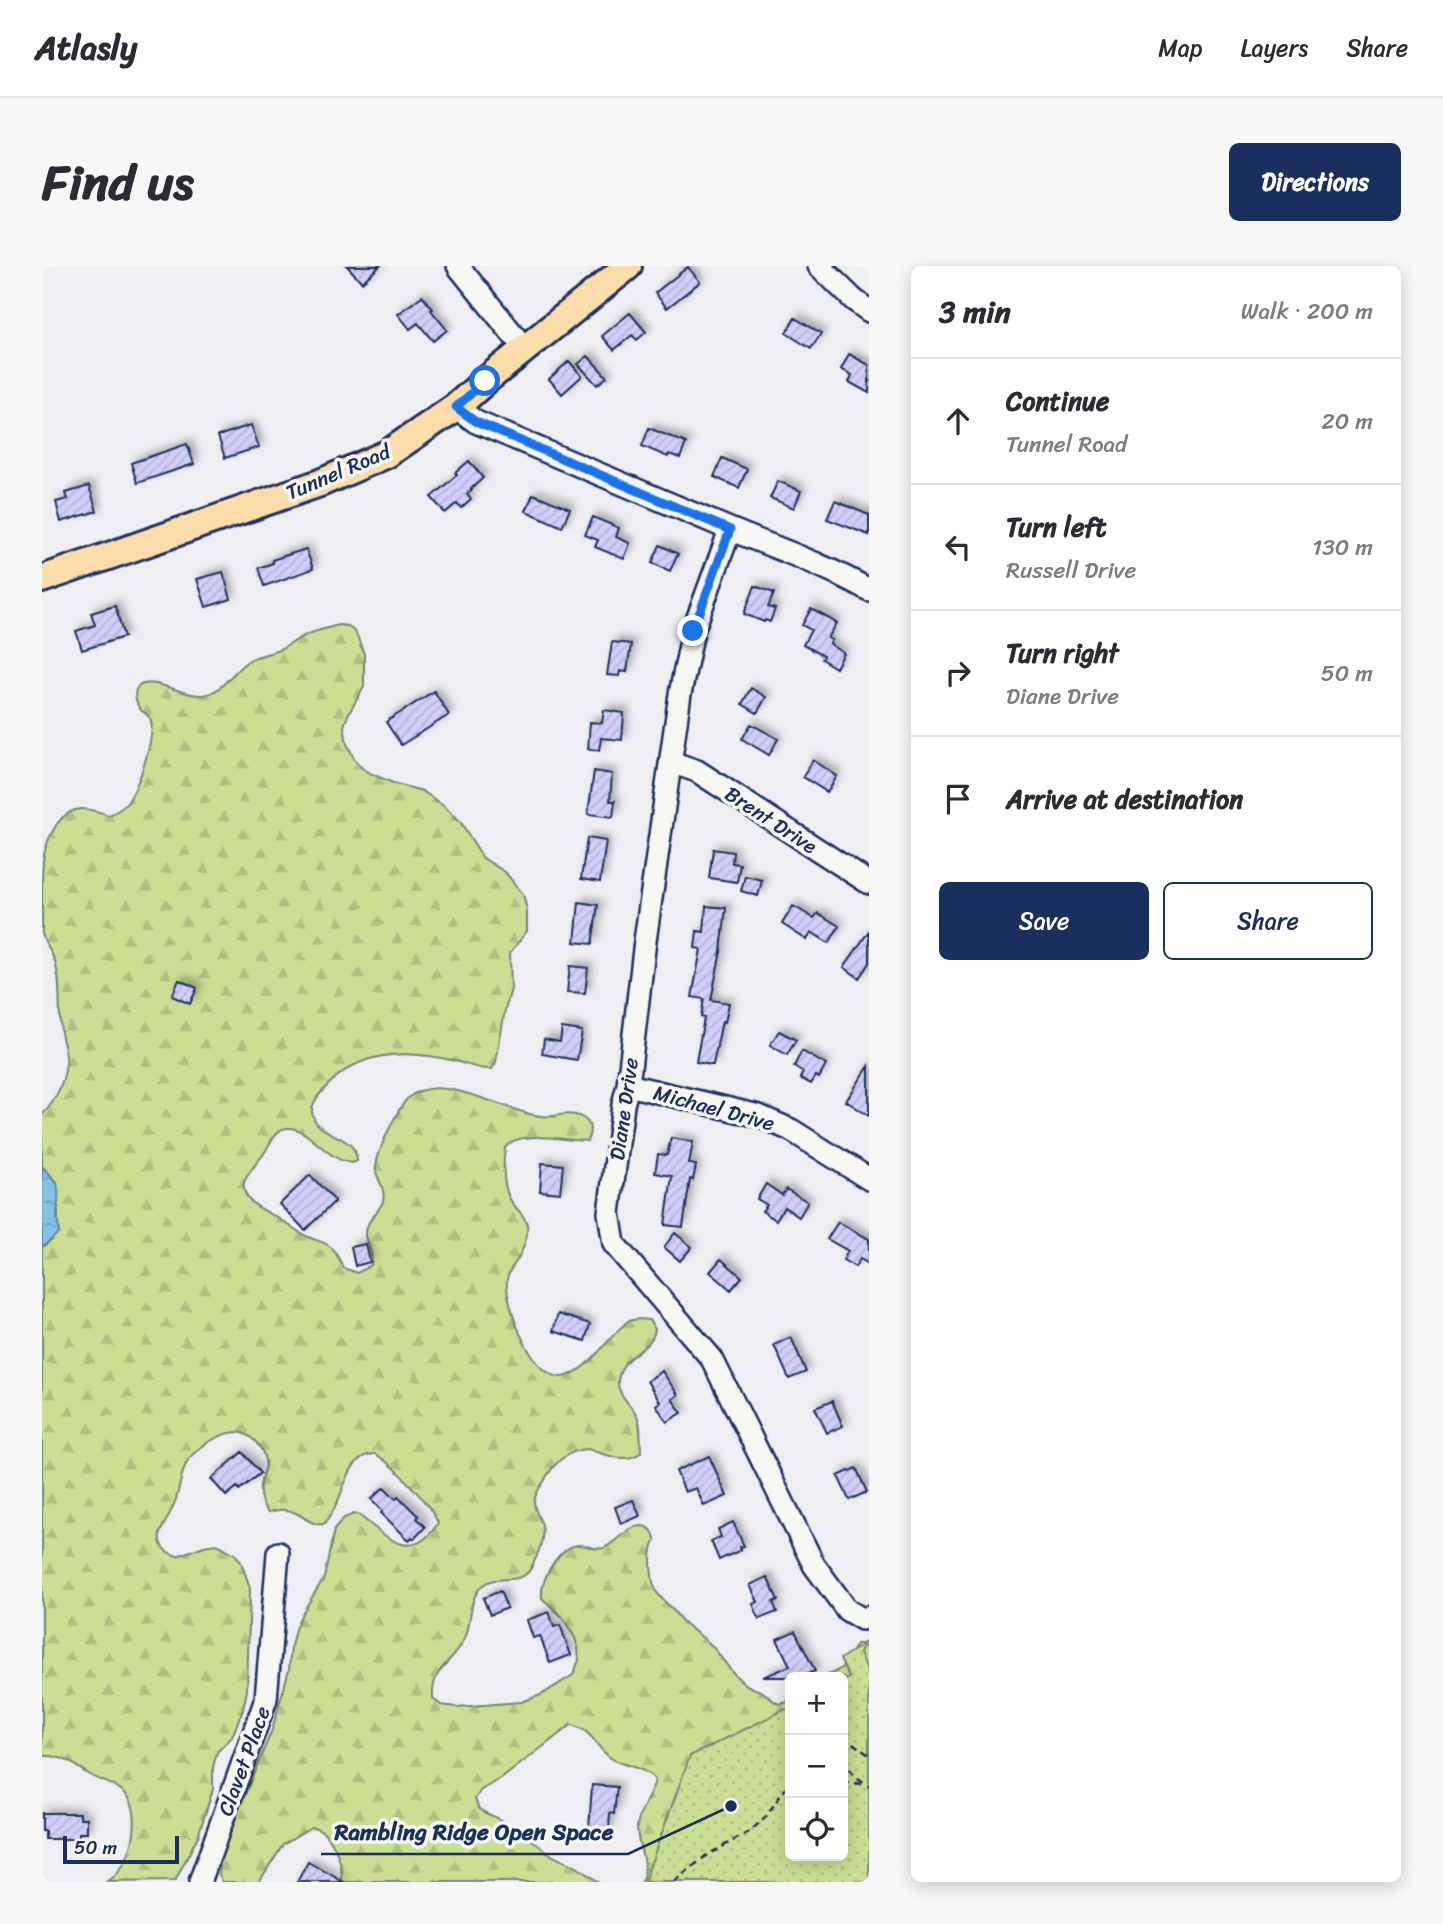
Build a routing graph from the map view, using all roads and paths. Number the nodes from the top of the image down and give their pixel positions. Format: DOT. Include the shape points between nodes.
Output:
graph roads {
  1 [pos="458,266"];
  2 [pos="628,266"];
  3 [pos="819,266"];
  4 [pos="869,311"];
  5 [pos="524,348"];
  6 [pos="456,407"];
  7 [pos="730,530"];
  8 [pos="42,579"];
  9 [pos="869,590"];
  10 [pos="671,762"];
  11 [pos="869,883"];
  12 [pos="628,1085"];
  13 [pos="869,1179"];
  14 [pos="278,1553"];
  15 [pos="865,1618"];
  16 [pos="848,1740"];
  17 [pos="869,1755"];
  18 [pos="848,1766"];
  19 [pos="848,1783"];
  20 [pos="867,1785"];
  21 [pos="785,1790"];
  22 [pos="200,1882"];
  23 [pos="674,1882"];
  1 -- 5 [label="street"];
  2 -- 5 [label="main road, Tunnel Road"];
  3 -- 4 [label="street"];
  5 -- 6 [label="main road, Tunnel Road"];
  6 -- 7 [label="street" via="476,422"];
  6 -- 8 [label="main road, Tunnel Road" via="387,454 320,483"];
  7 -- 9 [label="street"];
  7 -- 10 [label="street, Diane Drive" via="693,631"];
  10 -- 11 [label="street, Brent Drive" via="697,771"];
  10 -- 12 [label="street, Diane Drive"];
  12 -- 13 [label="street, Michael Drive" via="759,1116 791,1130"];
  12 -- 15 [label="street, Diane Drive" via="609,1213 614,1244 712,1359 814,1565 847,1611"];
  14 -- 22 [label="street, Clavet Place" via="266,1699"];
  16 -- 17 [label="path"];
  18 -- 20 [label="path"];
  19 -- 20 [label="path"];
  21 -- 23 [label="path" via="749,1832 707,1855"];
}
